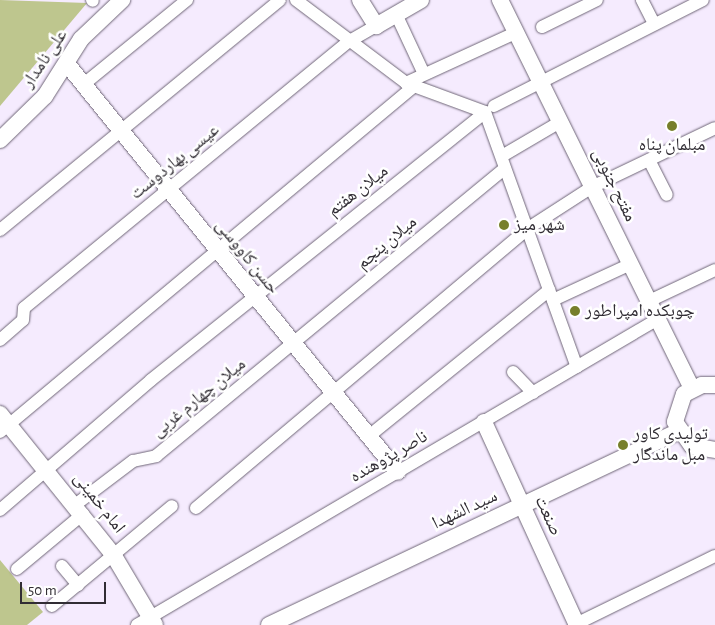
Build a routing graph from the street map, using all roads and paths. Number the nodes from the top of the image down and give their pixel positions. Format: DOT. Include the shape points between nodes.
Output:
graph roads {
  1 [pos="122,0"];
  2 [pos="187,0"];
  3 [pos="280,0"];
  4 [pos="296,0"];
  5 [pos="360,0"];
  6 [pos="421,0"];
  7 [pos="500,0"];
  8 [pos="598,0"];
  9 [pos="642,0"];
  10 [pos="703,0"];
  11 [pos="396,14"];
  12 [pos="654,24"];
  13 [pos="376,26"];
  14 [pos="542,27"];
  15 [pos="515,33"];
  16 [pos="348,42"];
  17 [pos="68,64"];
  18 [pos="424,74"];
  19 [pos="539,80"];
  20 [pos="84,84"];
  21 [pos="409,85"];
  22 [pos="489,109"];
  23 [pos="560,122"];
  24 [pos="715,128"];
  25 [pos="123,129"];
  26 [pos="0,140"];
  27 [pos="502,156"];
  28 [pos="649,160"];
  29 [pos="505,168"];
  30 [pos="592,186"];
  31 [pos="167,192"];
  32 [pos="666,195"];
  33 [pos="527,228"];
  34 [pos="0,230"];
  35 [pos="216,250"];
  36 [pos="631,264"];
  37 [pos="715,270"];
  38 [pos="551,295"];
  39 [pos="253,297"];
  40 [pos="649,301"];
  41 [pos="658,319"];
  42 [pos="0,340"];
  43 [pos="292,345"];
  44 [pos="577,367"];
  45 [pos="513,372"];
  46 [pos="715,385"];
  47 [pos="692,388"];
  48 [pos="329,392"];
  49 [pos="533,393"];
  50 [pos="484,422"];
  51 [pos="3,423"];
  52 [pos="678,432"];
  53 [pos="369,436"];
  54 [pos="715,450"];
  55 [pos="46,469"];
  56 [pos="398,472"];
  57 [pos="172,506"];
  58 [pos="522,506"];
  59 [pos="196,508"];
  60 [pos="79,509"];
  61 [pos="0,510"];
  62 [pos="114,556"];
  63 [pos="715,556"];
  64 [pos="62,566"];
  65 [pos="17,569"];
  66 [pos="78,585"];
  67 [pos="52,606"];
  68 [pos="153,620"];
  69 [pos="137,625"];
  70 [pos="269,625"];
  71 [pos="575,625"];
  1 -- 17 [label="street, علی نامدار" via="81,40"];
  2 -- 20 [label="street"];
  3 -- 25 [label="street"];
  4 -- 16 [label="street"];
  5 -- 13 [label="street"];
  6 -- 11 [label="street"];
  7 -- 15 [label="street, مفتح جنوبی"];
  8 -- 14 [label="street"];
  9 -- 12 [label="street"];
  10 -- 12 [label="street, میلان هفتم"];
  11 -- 13 [label="street"];
  11 -- 18 [label="street"];
  12 -- 19 [label="street, میلان هفتم"];
  13 -- 16 [label="street, عیسی بهاردوست"];
  15 -- 18 [label="street"];
  15 -- 19 [label="street, مفتح جنوبی"];
  16 -- 21 [label="street"];
  16 -- 31 [label="street, عیسی بهاردوست"];
  17 -- 20 [label="street, حسن کاووسی"];
  17 -- 26 [label="street, علی نامدار" via="46,96"];
  18 -- 21 [label="street"];
  19 -- 22 [label="street, میلان هفتم"];
  19 -- 23 [label="street, مفتح جنوبی"];
  20 -- 25 [label="street, حسن کاووسی"];
  21 -- 22 [label="street"];
  21 -- 35 [label="street"];
  22 -- 27 [label="street"];
  22 -- 39 [label="street, میلان هفتم"];
  23 -- 27 [label="street"];
  23 -- 30 [label="street, مفتح جنوبی"];
  24 -- 28 [label="street"];
  25 -- 31 [label="street, حسن کاووسی"];
  25 -- 34 [label="street"];
  27 -- 29 [label="street"];
  28 -- 30 [label="street"];
  28 -- 32 [label="street"];
  29 -- 33 [label="street"];
  29 -- 43 [label="street, میلان پنجم"];
  30 -- 33 [label="street"];
  30 -- 36 [label="street, مفتح جنوبی"];
  31 -- 35 [label="street, حسن کاووسی"];
  31 -- 42 [label="street, عیسی بهاردوست" via="24,308 23,320"];
  33 -- 38 [label="street"];
  33 -- 48 [label="street"];
  35 -- 39 [label="street, حسن کاووسی"];
  35 -- 51 [label="street"];
  36 -- 38 [label="street"];
  36 -- 40 [label="street, مفتح جنوبی"];
  37 -- 40 [label="street"];
  38 -- 44 [label="street"];
  38 -- 53 [label="street"];
  39 -- 43 [label="street, حسن کاووسی"];
  39 -- 55 [label="street, میلان هفتم"];
  40 -- 41 [label="street, مفتح جنوبی"];
  41 -- 44 [label="street, ناصر پژوهنده"];
  41 -- 47 [label="street, مفتح جنوبی"];
  43 -- 48 [label="street, حسن کاووسی"];
  43 -- 60 [label="street, میلان چهارم غربی" via="156,456 133,461"];
  44 -- 49 [label="street, ناصر پژوهنده"];
  45 -- 49 [label="street"];
  46 -- 47 [label="street"];
  47 -- 52 [label="street" via="677,408"];
  48 -- 53 [label="street, حسن کاووسی"];
  48 -- 59 [label="street"];
  49 -- 50 [label="street, ناصر پژوهنده"];
  50 -- 56 [label="street, ناصر پژوهنده"];
  50 -- 58 [label="street, صنعت"];
  51 -- 55 [label="street, امام خمینی"];
  52 -- 54 [label="street" via="692,446"];
  52 -- 58 [label="street, سید الشهدا"];
  53 -- 56 [label="street, حسن کاووسی"];
  55 -- 60 [label="street, امام خمینی"];
  55 -- 61 [label="street, میلان هفتم"];
  56 -- 68 [label="street, ناصر پژوهنده"];
  57 -- 62 [label="street"];
  58 -- 70 [label="street, سید الشهدا"];
  58 -- 71 [label="street, صنعت"];
  60 -- 62 [label="street, امام خمینی"];
  60 -- 65 [label="street, میلان چهارم غربی"];
  62 -- 66 [label="street"];
  62 -- 68 [label="street, امام خمینی"];
  63 -- 71 [label="street"];
  64 -- 66 [label="street"];
  66 -- 67 [label="street"];
  68 -- 69 [label="street, ناصر پژوهنده"];
}
